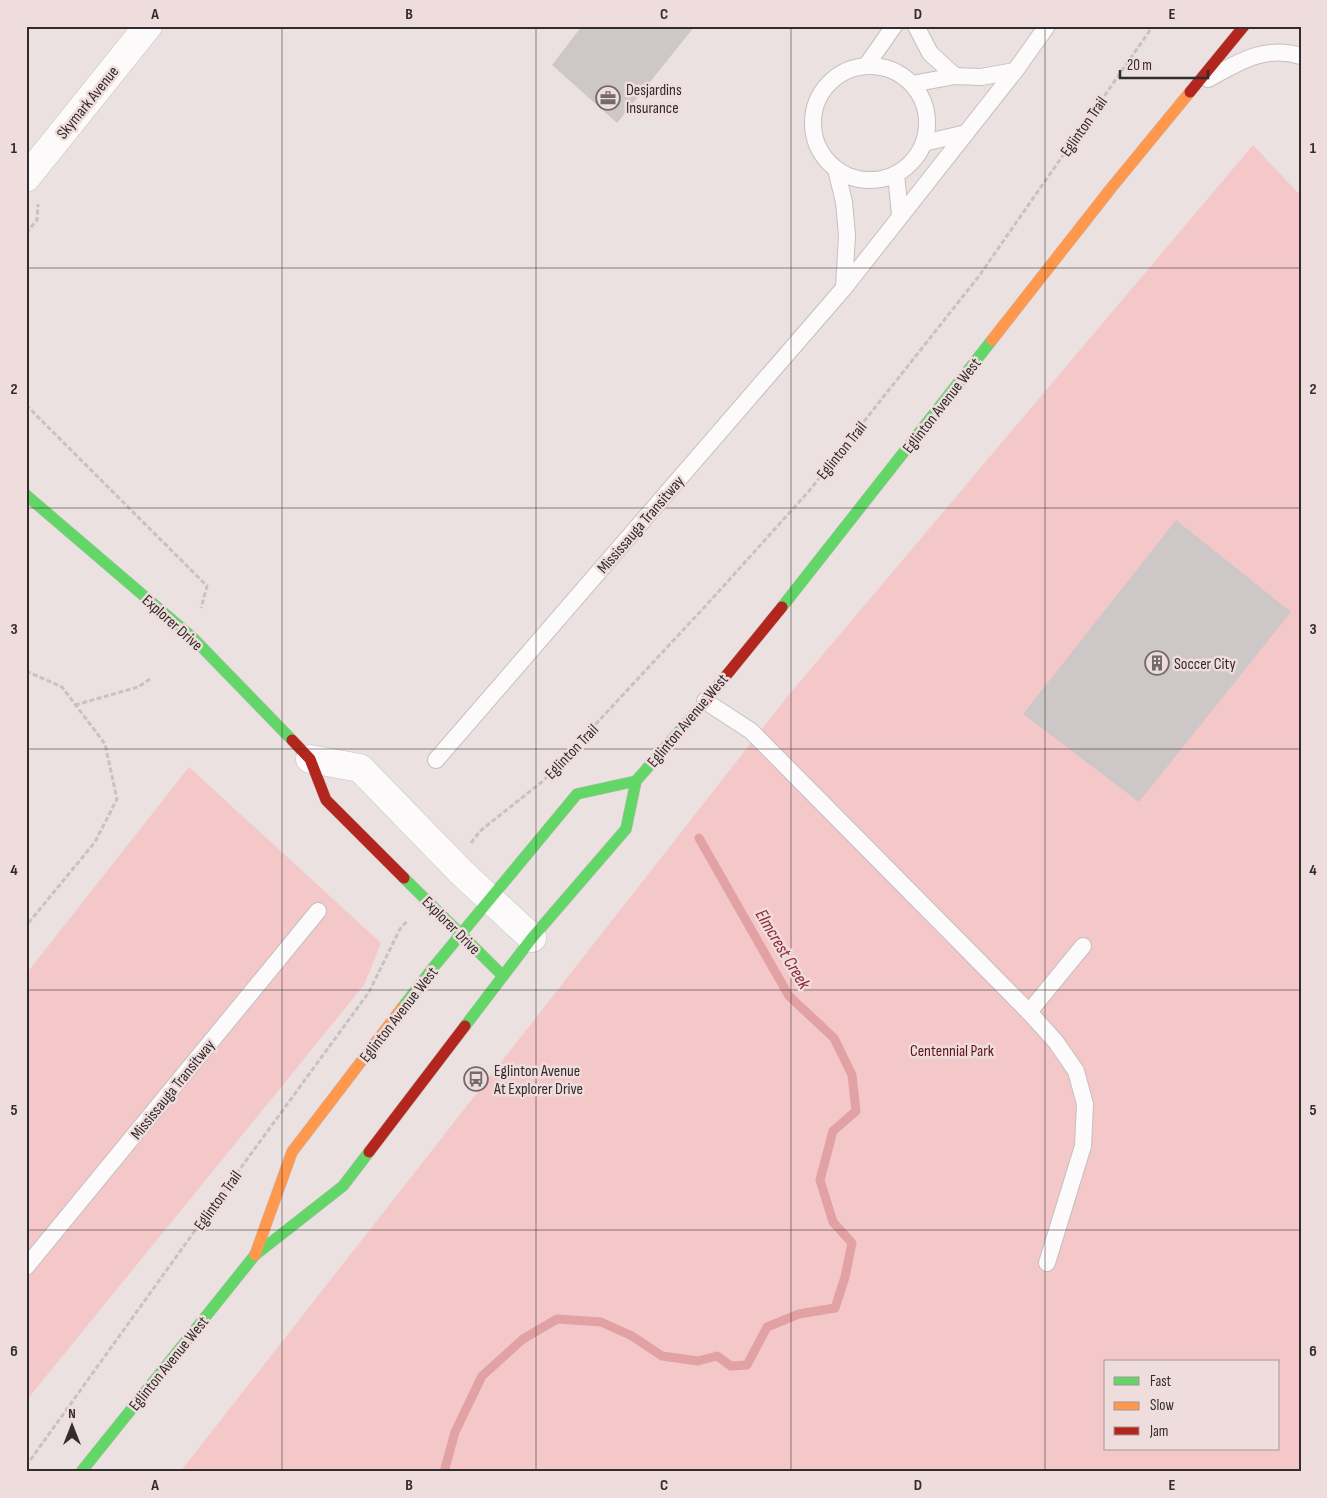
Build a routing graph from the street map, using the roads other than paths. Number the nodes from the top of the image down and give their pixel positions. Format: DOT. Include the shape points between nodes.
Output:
graph roads {
  1 [pos="148,26"];
  2 [pos="894,26"];
  3 [pos="916,26"];
  4 [pos="1047,26"];
  5 [pos="1244,26"];
  6 [pos="1301,56"];
  7 [pos="866,66"];
  8 [pos="1015,71"];
  9 [pos="955,76"];
  10 [pos="912,84"];
  11 [pos="1195,86"];
  12 [pos="966,133"];
  13 [pos="924,143"];
  14 [pos="836,169"];
  15 [pos="896,174"];
  16 [pos="26,178"];
  17 [pos="900,215"];
  18 [pos="844,288"];
  19 [pos="26,495"];
  20 [pos="705,701"];
  21 [pos="310,759"];
  22 [pos="436,760"];
  23 [pos="636,781"];
  24 [pos="489,899"];
  25 [pos="318,911"];
  26 [pos="461,934"];
  27 [pos="532,938"];
  28 [pos="1084,946"];
  29 [pos="503,976"];
  30 [pos="1029,1012"];
  31 [pos="255,1255"];
  32 [pos="1047,1263"];
  33 [pos="26,1267"];
  34 [pos="81,1472"];
  1 -- 16 [label="street, Skymark Avenue"];
  2 -- 7 [label="lane"];
  3 -- 9 [label="lane" via="930,53"];
  4 -- 8 [label="lane, Mississauga Transitway"];
  5 -- 11 [label="main road, Eglinton Avenue West"];
  6 -- 11 [label="lane" via="1275,52 1259,54"];
  7 -- 10 [label="lane" via="895,72"];
  7 -- 14 [label="lane" via="835,78 821,94 814,114 814,134 822,154"];
  8 -- 9 [label="lane" via="980,77"];
  8 -- 12 [label="lane, Mississauga Transitway"];
  9 -- 10 [label="lane"];
  10 -- 13 [label="lane" via="923,102 928,122"];
  11 -- 20 [label="main road, Eglinton Avenue West"];
  12 -- 13 [label="lane"];
  12 -- 17 [label="lane, Mississauga Transitway"];
  13 -- 15 [label="lane" via="913,161"];
  14 -- 15 [label="lane" via="855,178 876,180"];
  14 -- 18 [label="lane" via="844,202 847,236"];
  15 -- 17 [label="lane"];
  17 -- 18 [label="lane, Mississauga Transitway"];
  18 -- 22 [label="lane, Mississauga Transitway"];
  19 -- 21 [label="main road, Explorer Drive" via="192,637"];
  20 -- 23 [label="main road, Eglinton Avenue West"];
  20 -- 30 [label="lane" via="751,731"];
  21 -- 24 [label="street" via="360,768"];
  21 -- 26 [label="main road, Explorer Drive" via="326,800"];
  23 -- 24 [label="main road, Eglinton Avenue West" via="577,794"];
  23 -- 27 [label="main road, Eglinton Avenue West" via="626,829"];
  24 -- 26 [label="main road, Eglinton Avenue West"];
  24 -- 27 [label="street"];
  25 -- 33 [label="lane, Mississauga Transitway"];
  26 -- 29 [label="main road, Explorer Drive"];
  26 -- 31 [label="main road, Eglinton Avenue West" via="292,1152"];
  27 -- 29 [label="main road, Eglinton Avenue West"];
  28 -- 30 [label="lane"];
  29 -- 31 [label="main road, Eglinton Avenue West" via="343,1186"];
  30 -- 32 [label="lane" via="1076,1070 1085,1104 1084,1146"];
  31 -- 34 [label="main road, Eglinton Avenue West"];
}
